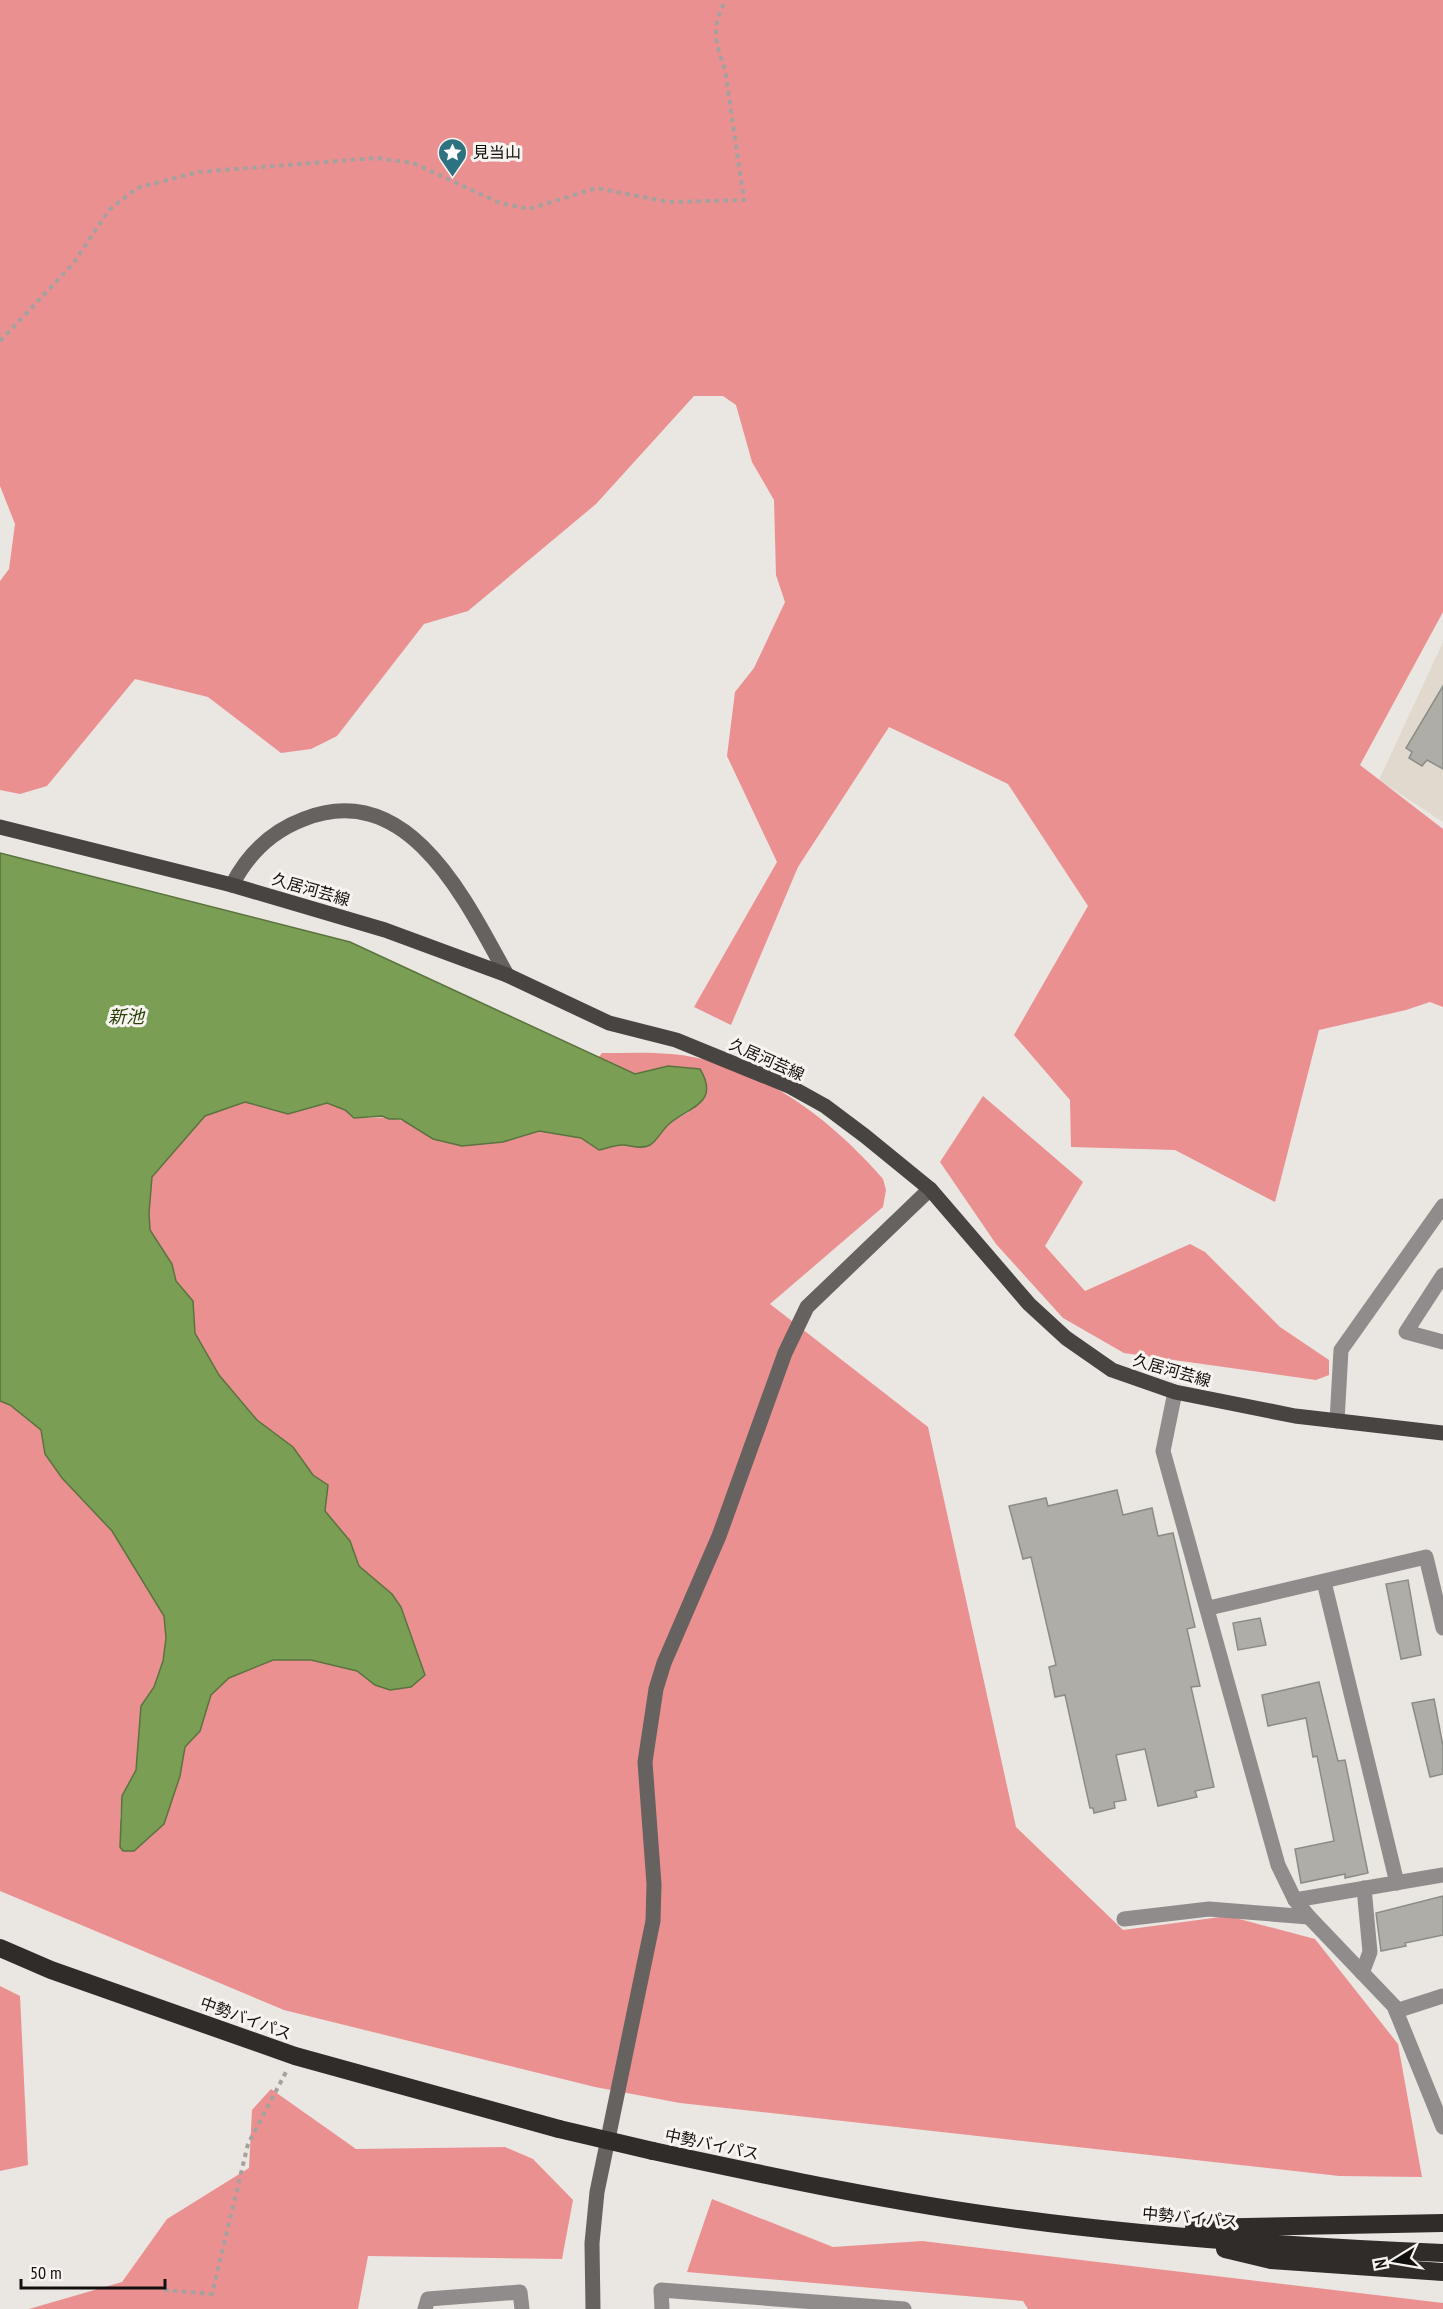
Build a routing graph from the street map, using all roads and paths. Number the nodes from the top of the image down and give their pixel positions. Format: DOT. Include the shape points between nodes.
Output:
graph roads {
  1 [pos="726,0"];
  2 [pos="0,341"];
  3 [pos="0,827"];
  4 [pos="232,885"];
  5 [pos="507,975"];
  6 [pos="930,1189"];
  7 [pos="1443,1206"];
  8 [pos="1443,1275"];
  9 [pos="1443,1342"];
  10 [pos="1175,1392"];
  11 [pos="1337,1421"];
  12 [pos="1443,1433"];
  13 [pos="1324,1582"];
  14 [pos="1209,1608"];
  15 [pos="1443,1628"];
  16 [pos="1443,1875"];
  17 [pos="1397,1883"];
  18 [pos="1364,1888"];
  19 [pos="1295,1900"];
  20 [pos="1309,1917"];
  21 [pos="1124,1919"];
  22 [pos="0,1948"];
  23 [pos="1362,1973"];
  24 [pos="1443,1996"];
  25 [pos="1396,2011"];
  26 [pos="295,2056"];
  27 [pos="1438,2101"];
  28 [pos="1443,2127"];
  29 [pos="1443,2223"];
  30 [pos="1157,2235"];
  31 [pos="1176,2236"];
  32 [pos="1443,2253"];
  33 [pos="1443,2272"];
  34 [pos="164,2290"];
  35 [pos="869,2308"];
  36 [pos="425,2309"];
  37 [pos="522,2309"];
  38 [pos="593,2309"];
  39 [pos="662,2309"];
  40 [pos="904,2309"];
  1 -- 2 [label="path" via="716,18 718,51 725,70 744,200 669,202 596,188 529,209 500,203 414,163 376,158 198,172 137,188 109,210 73,264"];
  3 -- 4 [label="main road, 久居河芸線"];
  4 -- 5 [label="main road, 久居河芸線" via="375,927"];
  4 -- 5 [label="street" via="245,861 262,844 300,820 321,812 370,814 410,834 428,850 450,879"];
  5 -- 6 [label="main road, 久居河芸線" via="609,1023 676,1040 789,1086 825,1106"];
  6 -- 10 [label="main road, 久居河芸線" via="1029,1304 1066,1338 1112,1370"];
  6 -- 38 [label="street" via="807,1307 785,1353 719,1536 656,1689 645,1762 654,1884 652,1921 597,2192 592,2243"];
  7 -- 11 [label="street" via="1341,1350"];
  8 -- 9 [label="street" via="1406,1332"];
  10 -- 11 [label="main road, 久居河芸線"];
  10 -- 14 [label="street" via="1163,1451"];
  11 -- 12 [label="main road, 久居河芸線"];
  13 -- 14 [label="street"];
  13 -- 15 [label="street" via="1426,1557"];
  13 -- 17 [label="street"];
  14 -- 19 [label="street" via="1278,1865"];
  16 -- 17 [label="street"];
  17 -- 18 [label="street"];
  18 -- 19 [label="street"];
  18 -- 23 [label="street" via="1370,1952"];
  19 -- 20 [label="street"];
  20 -- 21 [label="street" via="1209,1910"];
  20 -- 23 [label="street"];
  22 -- 26 [label="highway, 中勢バイパス" via="51,1970"];
  23 -- 25 [label="street"];
  24 -- 25 [label="street"];
  25 -- 27 [label="street"];
  26 -- 30 [label="highway, 中勢バイパス, bridge" via="559,2128 845,2192 1018,2219"];
  26 -- 34 [label="path" via="248,2144 212,2294"];
  27 -- 28 [label="street"];
  29 -- 30 [label="highway" via="1198,2227"];
  30 -- 31 [label="highway, 中勢バイパス"];
  31 -- 32 [label="highway, 中勢バイパス"];
  31 -- 33 [label="highway" via="1271,2260"];
  35 -- 39 [label="street" via="662,2290"];
  35 -- 40 [label="street"];
  36 -- 37 [label="street" via="428,2299 520,2292"];
}
